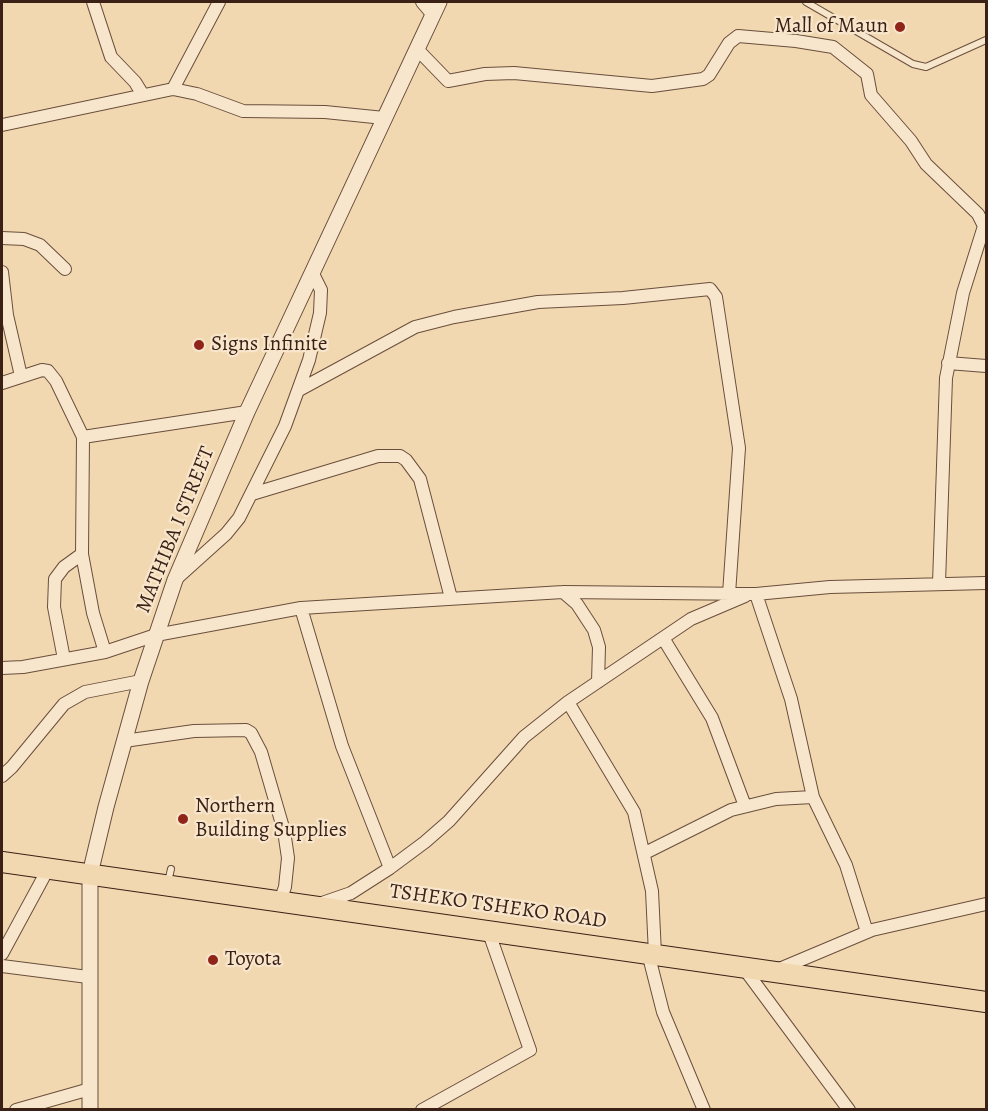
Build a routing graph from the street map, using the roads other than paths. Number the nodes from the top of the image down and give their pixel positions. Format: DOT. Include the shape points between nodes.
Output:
graph roads {
  1 [pos="93,2"];
  2 [pos="219,2"];
  3 [pos="422,2"];
  4 [pos="806,2"];
  5 [pos="436,8"];
  6 [pos="987,40"];
  7 [pos="417,50"];
  8 [pos="173,89"];
  9 [pos="143,95"];
  10 [pos="384,118"];
  11 [pos="2,125"];
  12 [pos="2,238"];
  13 [pos="65,269"];
  14 [pos="2,272"];
  15 [pos="312,272"];
  16 [pos="948,363"];
  17 [pos="987,366"];
  18 [pos="21,376"];
  19 [pos="2,383"];
  20 [pos="299,390"];
  21 [pos="247,412"];
  22 [pos="83,437"];
  23 [pos="252,494"];
  24 [pos="82,554"];
  25 [pos="175,580"];
  26 [pos="939,583"];
  27 [pos="987,583"];
  28 [pos="563,592"];
  29 [pos="754,593"];
  30 [pos="729,594"];
  31 [pos="451,598"];
  32 [pos="301,608"];
  33 [pos="156,635"];
  34 [pos="663,638"];
  35 [pos="105,652"];
  36 [pos="64,659"];
  37 [pos="2,668"];
  38 [pos="141,681"];
  39 [pos="597,682"];
  40 [pos="568,702"];
  41 [pos="123,741"];
  42 [pos="2,776"];
  43 [pos="813,797"];
  44 [pos="745,806"];
  45 [pos="645,853"];
  46 [pos="2,862"];
  47 [pos="390,868"];
  48 [pos="48,869"];
  49 [pos="90,874"];
  50 [pos="280,901"];
  51 [pos="987,904"];
  52 [pos="312,906"];
  53 [pos="488,930"];
  54 [pos="867,932"];
  55 [pos="2,954"];
  56 [pos="651,954"];
  57 [pos="2,966"];
  58 [pos="743,967"];
  59 [pos="774,972"];
  60 [pos="88,977"];
  61 [pos="987,1002"];
  62 [pos="90,1089"];
  63 [pos="16,1110"];
  64 [pos="90,1110"];
  65 [pos="422,1110"];
  66 [pos="704,1110"];
  67 [pos="849,1110"];
  1 -- 9 [label="street" via="111,57"];
  2 -- 8 [label="street"];
  3 -- 5 [label="street"];
  4 -- 6 [label="lane" via="919,65 926,66"];
  5 -- 7 [label="street, MATHIBA I STREET"];
  7 -- 10 [label="street, MATHIBA I STREET"];
  7 -- 16 [label="street" via="448,81 514,73 652,86 703,79 738,36 833,47 867,74 871,95 926,164 983,221"];
  8 -- 9 [label="street"];
  8 -- 10 [label="street" via="243,111 325,112"];
  9 -- 11 [label="street"];
  10 -- 15 [label="street, MATHIBA I STREET"];
  12 -- 13 [label="street" via="24,238 40,245"];
  14 -- 18 [label="street" via="8,322"];
  15 -- 20 [label="street" via="321,290 320,313"];
  15 -- 21 [label="street, MATHIBA I STREET"];
  16 -- 17 [label="street"];
  16 -- 26 [label="street"];
  18 -- 19 [label="street"];
  18 -- 22 [label="street" via="42,370 52,374"];
  20 -- 23 [label="street"];
  20 -- 30 [label="street" via="415,327 454,317 538,302 710,289 716,297 739,448"];
  21 -- 22 [label="street"];
  21 -- 25 [label="street, MATHIBA I STREET"];
  22 -- 24 [label="street"];
  23 -- 25 [label="street" via="226,534"];
  23 -- 31 [label="street" via="378,456 400,456 420,479"];
  24 -- 35 [label="street"];
  24 -- 36 [label="street" via="55,579 54,607"];
  25 -- 33 [label="street, MATHIBA I STREET"];
  26 -- 27 [label="street"];
  26 -- 29 [label="street"];
  28 -- 30 [label="street"];
  28 -- 31 [label="street"];
  28 -- 39 [label="street" via="577,604 594,630 599,647"];
  29 -- 30 [label="street"];
  29 -- 34 [label="street" via="711,609"];
  29 -- 43 [label="street" via="791,699"];
  31 -- 32 [label="street"];
  32 -- 33 [label="street"];
  32 -- 47 [label="street" via="342,746"];
  33 -- 35 [label="street"];
  33 -- 38 [label="street, MATHIBA I STREET"];
  34 -- 39 [label="street"];
  34 -- 44 [label="street" via="712,718"];
  35 -- 36 [label="street"];
  36 -- 37 [label="street"];
  38 -- 41 [label="street, MATHIBA I STREET"];
  38 -- 42 [label="street" via="85,692 64,704"];
  39 -- 40 [label="street"];
  40 -- 45 [label="street" via="626,794"];
  40 -- 47 [label="street" via="524,737 449,821"];
  41 -- 49 [label="street, MATHIBA I STREET"];
  41 -- 50 [label="street" via="194,732 251,733 261,752 284,831 288,858"];
  43 -- 44 [label="street"];
  43 -- 54 [label="street" via="846,865"];
  44 -- 45 [label="street" via="720,814"];
  45 -- 56 [label="street" via="652,891"];
  46 -- 48 [label="highway, TSHEKO TSHEKO ROAD"];
  47 -- 52 [label="street" via="351,893"];
  48 -- 49 [label="highway, TSHEKO TSHEKO ROAD"];
  48 -- 55 [label="street"];
  49 -- 50 [label="highway, TSHEKO TSHEKO ROAD" via="169,878"];
  49 -- 60 [label="street, MATHIBA I STREET"];
  50 -- 52 [label="highway, TSHEKO TSHEKO ROAD"];
  51 -- 54 [label="street"];
  52 -- 53 [label="highway, TSHEKO TSHEKO ROAD"];
  53 -- 56 [label="highway, TSHEKO TSHEKO ROAD"];
  53 -- 65 [label="street" via="530,1050"];
  54 -- 59 [label="street"];
  56 -- 58 [label="highway, TSHEKO TSHEKO ROAD"];
  56 -- 66 [label="street" via="663,1012"];
  57 -- 60 [label="street"];
  58 -- 59 [label="highway, TSHEKO TSHEKO ROAD"];
  58 -- 67 [label="street"];
  59 -- 61 [label="highway, TSHEKO TSHEKO ROAD"];
  60 -- 62 [label="street, MATHIBA I STREET"];
  62 -- 63 [label="street"];
  62 -- 64 [label="street, MATHIBA I STREET"];
}
